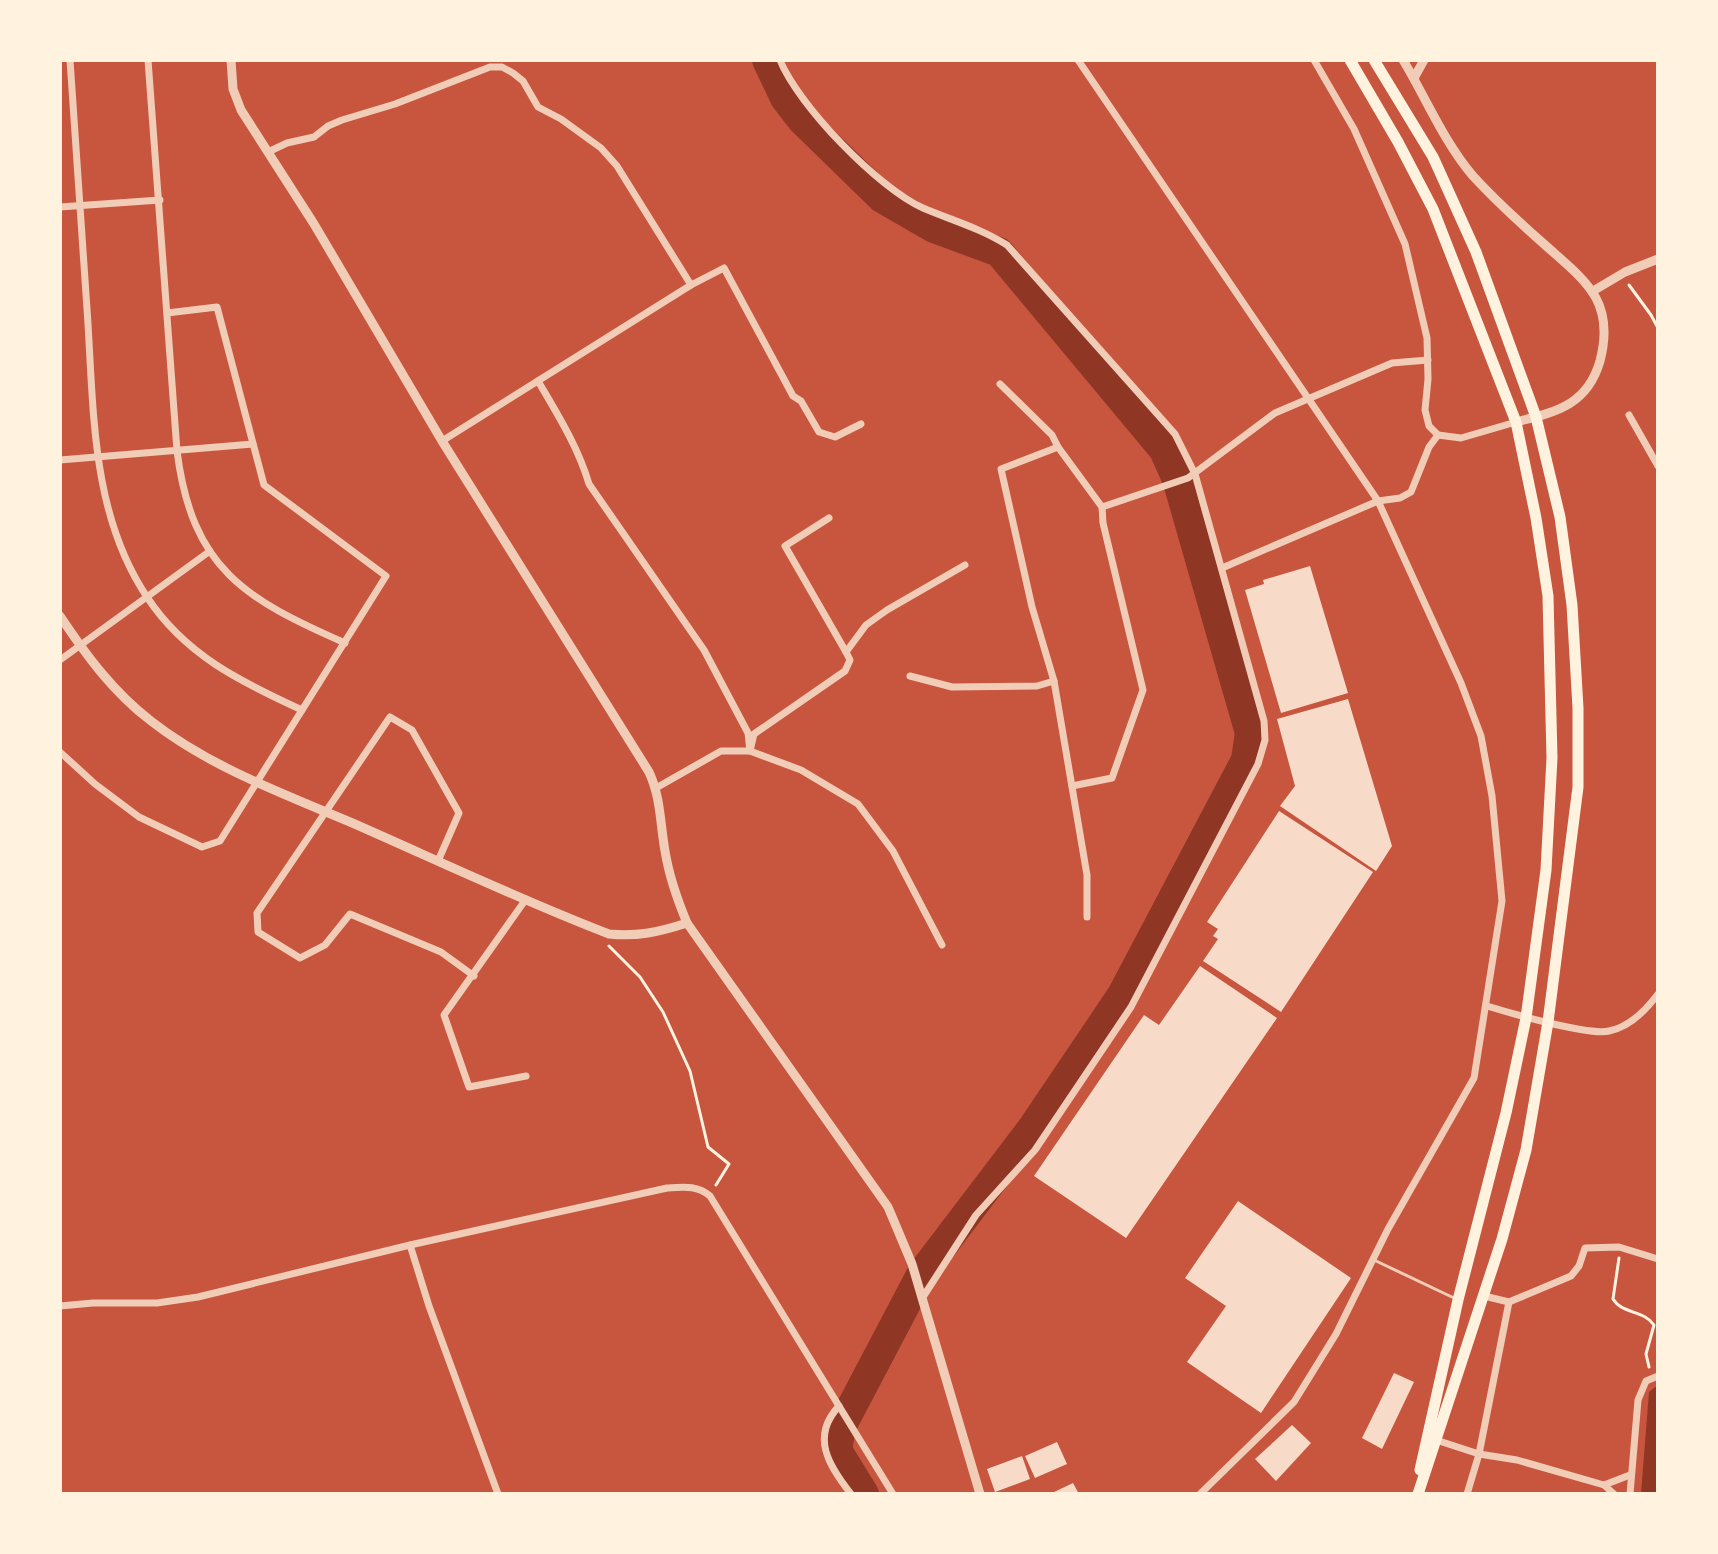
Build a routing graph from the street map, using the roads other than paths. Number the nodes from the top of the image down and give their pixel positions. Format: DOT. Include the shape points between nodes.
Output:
graph roads {
  1 [pos="70,60"];
  2 [pos="148,60"];
  3 [pos="780,60"];
  4 [pos="1078,60"];
  5 [pos="1314,60"];
  6 [pos="1350,60"];
  7 [pos="1374,60"];
  8 [pos="1403,60"];
  9 [pos="1424,60"];
  10 [pos="234,61"];
  11 [pos="1414,78"];
  12 [pos="268,152"];
  13 [pos="160,200"];
  14 [pos="80,206"];
  15 [pos="60,207"];
  16 [pos="1658,259"];
  17 [pos="691,285"];
  18 [pos="1593,291"];
  19 [pos="167,313"];
  20 [pos="1428,360"];
  21 [pos="538,381"];
  22 [pos="1000,384"];
  23 [pos="1310,400"];
  24 [pos="1629,415"];
  25 [pos="1536,417"];
  26 [pos="1516,422"];
  27 [pos="861,424"];
  28 [pos="1438,435"];
  29 [pos="442,441"];
  30 [pos="253,444"];
  31 [pos="1058,447"];
  32 [pos="177,451"];
  33 [pos="97,457"];
  34 [pos="60,460"];
  35 [pos="1658,466"];
  36 [pos="1191,476"];
  37 [pos="1378,501"];
  38 [pos="1102,507"];
  39 [pos="829,518"];
  40 [pos="210,551"];
  41 [pos="965,565"];
  42 [pos="1222,568"];
  43 [pos="147,597"];
  44 [pos="60,616"];
  45 [pos="345,643"];
  46 [pos="80,646"];
  47 [pos="846,652"];
  48 [pos="60,660"];
  49 [pos="910,676"];
  50 [pos="1054,681"];
  51 [pos="302,710"];
  52 [pos="750,751"];
  53 [pos="60,752"];
  54 [pos="257,781"];
  55 [pos="1072,786"];
  56 [pos="656,788"];
  57 [pos="324,811"];
  58 [pos="438,861"];
  59 [pos="526,899"];
  60 [pos="1087,917"];
  61 [pos="687,923"];
  62 [pos="942,945"];
  63 [pos="474,976"];
  64 [pos="1658,994"];
  65 [pos="1487,1006"];
  66 [pos="1526,1018"];
  67 [pos="1548,1022"];
  68 [pos="526,1076"];
  69 [pos="410,1245"];
  70 [pos="1658,1259"];
  71 [pos="1374,1260"];
  72 [pos="1484,1296"];
  73 [pos="923,1297"];
  74 [pos="1458,1300"];
  75 [pos="1509,1302"];
  76 [pos="60,1306"];
  77 [pos="1655,1377"];
  78 [pos="840,1408"];
  79 [pos="1432,1439"];
  80 [pos="1479,1454"];
  81 [pos="1630,1475"];
  82 [pos="1604,1485"];
  83 [pos="498,1494"];
  84 [pos="851,1494"];
  85 [pos="893,1494"];
  86 [pos="980,1494"];
  87 [pos="1200,1494"];
  88 [pos="1416,1494"];
  89 [pos="1467,1494"];
  90 [pos="1614,1494"];
  91 [pos="1630,1494"];
  1 -- 14 [label="street"];
  2 -- 13 [label="street"];
  3 -- 36 [label="street" via="804,103 892,191 1007,245 1175,434"];
  4 -- 23 [label="street"];
  5 -- 20 [label="street" via="1354,129 1405,244"];
  6 -- 26 [label="main road" via="1433,209"];
  7 -- 25 [label="main road" via="1440,171 1476,252"];
  8 -- 11 [label="street"];
  9 -- 11 [label="street"];
  10 -- 12 [label="street" via="233,89"];
  11 -- 18 [label="street" via="1470,172"];
  12 -- 17 [label="street" via="314,137 342,120 502,67 523,81 538,107 585,135 617,166"];
  12 -- 29 [label="street"];
  13 -- 14 [label="street"];
  13 -- 19 [label="street"];
  14 -- 15 [label="street"];
  14 -- 33 [label="street"];
  16 -- 18 [label="street"];
  17 -- 21 [label="street"];
  17 -- 27 [label="street" via="724,268 793,396 819,432 835,437"];
  18 -- 25 [label="street" via="1605,331 1598,368 1566,409"];
  19 -- 30 [label="street" via="217,307"];
  19 -- 32 [label="street"];
  20 -- 23 [label="street" via="1392,363"];
  20 -- 28 [label="street" via="1425,410"];
  21 -- 29 [label="street"];
  21 -- 52 [label="street" via="567,429 589,484 704,650 748,733"];
  22 -- 31 [label="street"];
  23 -- 36 [label="street" via="1275,413"];
  23 -- 37 [label="street"];
  24 -- 35 [label="street"];
  25 -- 26 [label="street"];
  25 -- 67 [label="main road" via="1560,517 1578,708 1578,787"];
  26 -- 28 [label="street" via="1461,438"];
  26 -- 66 [label="main road" via="1548,596 1552,683 1546,870"];
  28 -- 37 [label="street" via="1411,492"];
  29 -- 56 [label="street"];
  30 -- 32 [label="street"];
  30 -- 45 [label="street" via="264,485 386,576"];
  31 -- 38 [label="street"];
  31 -- 50 [label="street" via="1001,469"];
  32 -- 33 [label="street"];
  32 -- 40 [label="street" via="182,486"];
  33 -- 34 [label="street"];
  33 -- 43 [label="street" via="111,523"];
  36 -- 38 [label="street"];
  36 -- 42 [label="street"];
  37 -- 42 [label="street"];
  37 -- 65 [label="street" via="1481,736 1502,901"];
  38 -- 55 [label="street" via="1143,690 1112,778"];
  39 -- 47 [label="street" via="785,546"];
  40 -- 43 [label="street"];
  40 -- 45 [label="street" via="252,596"];
  41 -- 47 [label="street" via="866,625"];
  42 -- 73 [label="street" via="1264,721 1258,764 1131,1007 1035,1150 976,1215"];
  43 -- 46 [label="street"];
  43 -- 51 [label="street" via="185,641 227,674"];
  44 -- 46 [label="street"];
  45 -- 51 [label="street"];
  46 -- 48 [label="street"];
  46 -- 54 [label="street" via="150,720 193,750"];
  47 -- 52 [label="street" via="850,660 845,671 754,734"];
  49 -- 50 [label="street" via="952,687"];
  50 -- 55 [label="street"];
  51 -- 54 [label="street"];
  52 -- 56 [label="street" via="721,751"];
  52 -- 62 [label="street" via="801,770 858,804 893,851"];
  53 -- 54 [label="street" via="139,817 202,847 220,841"];
  54 -- 57 [label="street"];
  55 -- 60 [label="street" via="1087,875"];
  56 -- 61 [label="street" via="669,874"];
  57 -- 58 [label="street"];
  57 -- 58 [label="street" via="390,717 412,730 459,813"];
  57 -- 63 [label="street" via="257,913 258,932 300,958 325,945 350,914 441,952"];
  58 -- 59 [label="street"];
  59 -- 61 [label="street" via="609,934 656,933"];
  59 -- 63 [label="street"];
  61 -- 73 [label="street" via="888,1207"];
  63 -- 68 [label="street" via="444,1015 469,1087"];
  64 -- 67 [label="street" via="1633,1020 1605,1032"];
  65 -- 66 [label="street"];
  65 -- 71 [label="street" via="1474,1078"];
  66 -- 67 [label="street"];
  66 -- 74 [label="main road"];
  67 -- 72 [label="main road" via="1526,1150"];
  69 -- 76 [label="street" via="198,1297"];
  69 -- 78 [label="street" via="667,1188 702,1189"];
  69 -- 83 [label="street"];
  70 -- 75 [label="street" via="1619,1247 1585,1248 1571,1276"];
  71 -- 74 [label="lane"];
  71 -- 87 [label="street" via="1294,1402"];
  72 -- 75 [label="street"];
  72 -- 79 [label="main road"];
  73 -- 86 [label="street"];
  74 -- 79 [label="main road"];
  75 -- 80 [label="street"];
  77 -- 81 [label="street" via="1646,1381 1638,1400"];
  78 -- 84 [label="street" via="827,1422 824,1439 827,1458"];
  78 -- 85 [label="street"];
  79 -- 80 [label="street"];
  79 -- 88 [label="main road"];
  80 -- 82 [label="street"];
  80 -- 89 [label="street"];
  81 -- 82 [label="street"];
  81 -- 91 [label="street"];
  82 -- 90 [label="street"];
}
